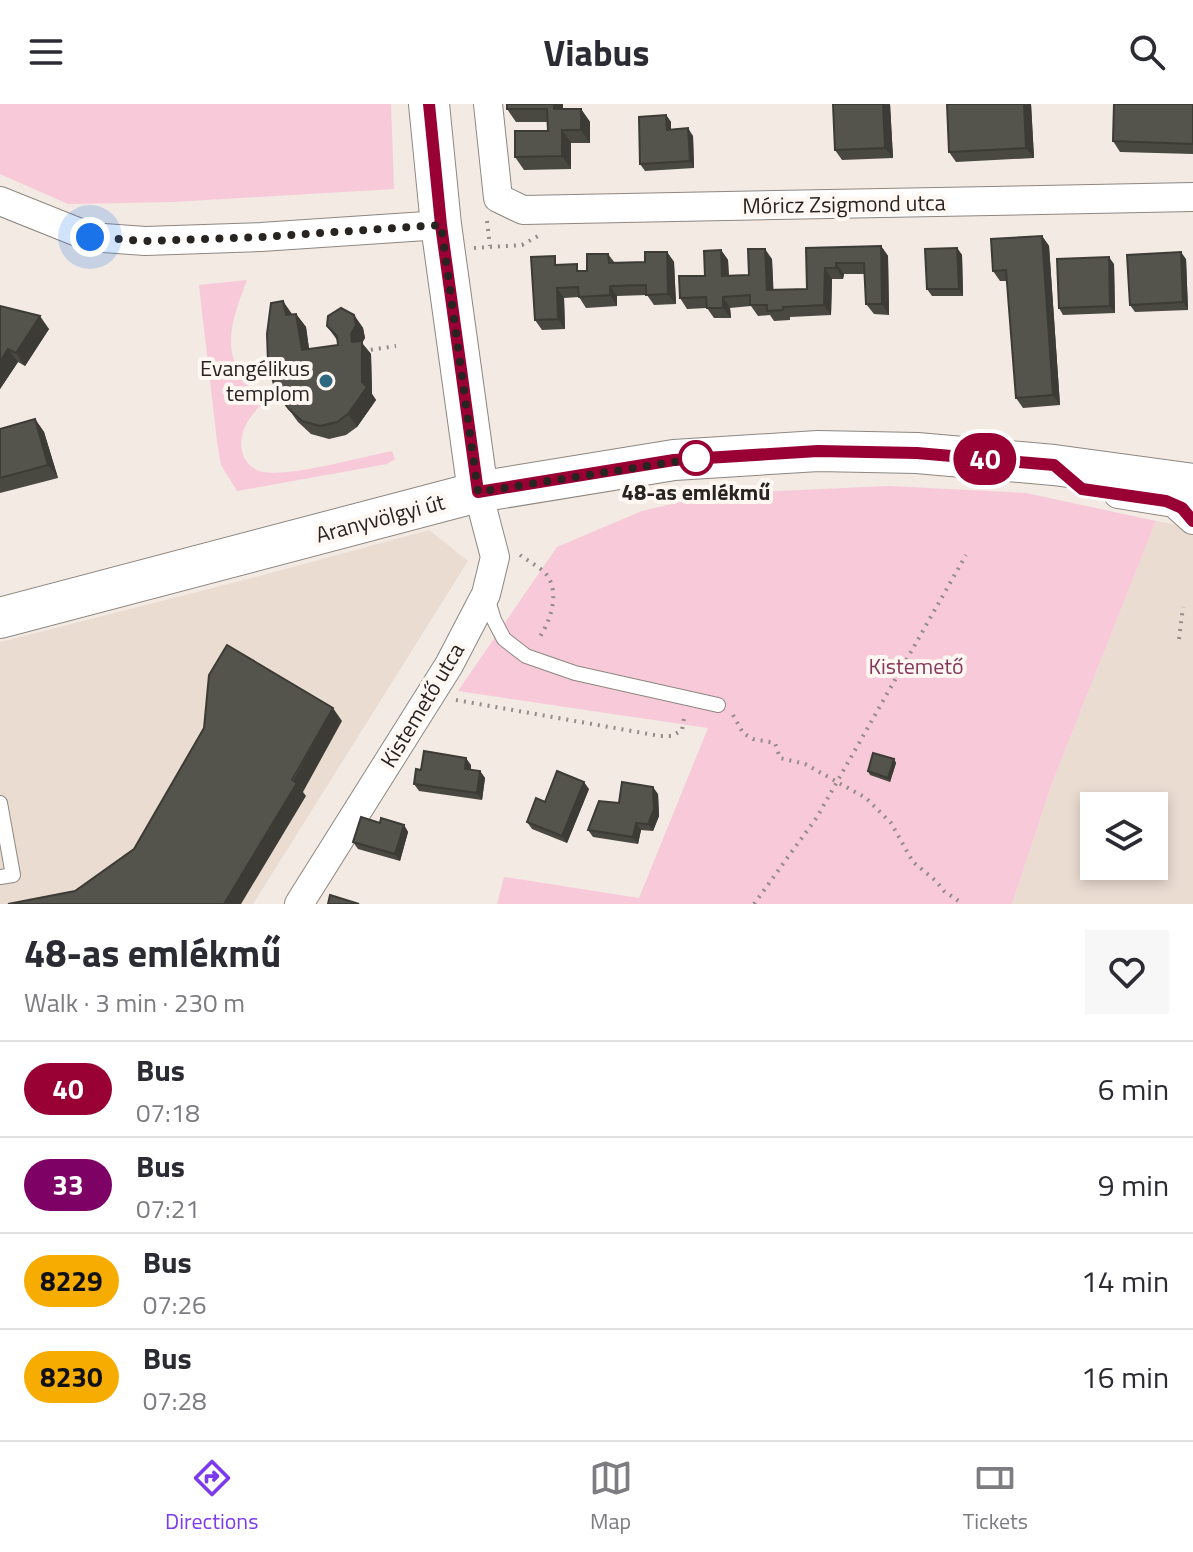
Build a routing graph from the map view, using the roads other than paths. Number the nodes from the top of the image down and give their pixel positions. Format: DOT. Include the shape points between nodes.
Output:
graph roads {
  1 [pos="429,104"];
  2 [pos="488,104"];
  3 [pos="1193,197"];
  4 [pos="0,201"];
  5 [pos="456,236"];
  6 [pos="1054,465"];
  7 [pos="1193,484"];
  8 [pos="478,492"];
  9 [pos="1193,520"];
  10 [pos="486,594"];
  11 [pos="4,624"];
  12 [pos="722,707"];
  13 [pos="0,803"];
  14 [pos="0,877"];
  15 [pos="299,904"];
  1 -- 5 [label="street"];
  2 -- 3 [label="street, Móricz Zsigmond utca" via="498,198 523,210"];
  4 -- 5 [label="street" via="90,237 145,241"];
  5 -- 8 [label="street"];
  6 -- 7 [label="street, Aranyvölgyi út"];
  6 -- 8 [label="street, Aranyvölgyi út" via="917,453 804,451 674,460"];
  6 -- 9 [label="street" via="1082,489 1166,501"];
  8 -- 10 [label="street, Kistemető utca" via="495,557"];
  8 -- 11 [label="street, Aranyvölgyi út"];
  10 -- 12 [label="lane" via="504,639 526,656 575,673"];
  10 -- 15 [label="street, Kistemető utca"];
  13 -- 14 [label="lane" via="13,875"];
}
